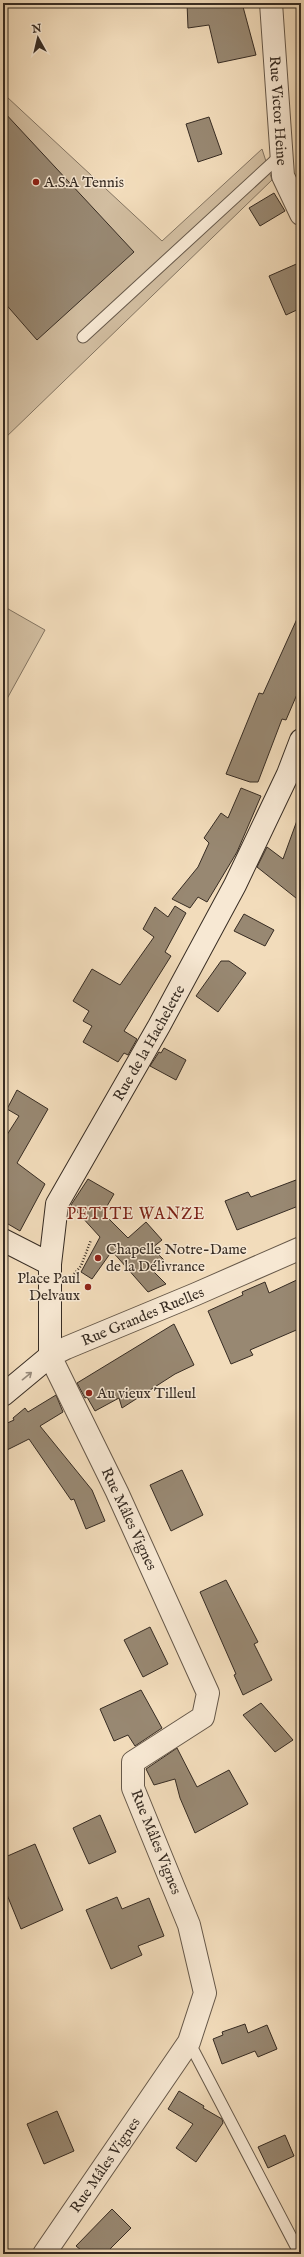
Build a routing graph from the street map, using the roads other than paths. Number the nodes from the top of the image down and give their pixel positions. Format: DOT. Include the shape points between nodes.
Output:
graph roads {
  1 [pos="271,3"];
  2 [pos="281,155"];
  3 [pos="301,214"];
  4 [pos="83,337"];
  5 [pos="301,740"];
  6 [pos="3,1240"];
  7 [pos="301,1248"];
  8 [pos="50,1264"];
  9 [pos="50,1356"];
  10 [pos="3,1396"];
  11 [pos="189,2042"];
  12 [pos="44,2254"];
  13 [pos="300,2254"];
  1 -- 2 [label="street, Rue Victor Heine"];
  2 -- 3 [label="street, Rue Victor Heine" via="283,176"];
  2 -- 4 [label="lane"];
  5 -- 8 [label="street, Rue de la Hachelette" via="288,774 236,885 57,1204"];
  6 -- 8 [label="street"];
  7 -- 9 [label="street, Rue Grandes Ruelles"];
  8 -- 9 [label="street, Rue de la Hachelette"];
  10 -- 9 [label="street, Rue Grandes Ruelles, one-way"];
  9 -- 11 [label="street, Rue Mâles Vignes" via="117,1492 208,1693 203,1717 133,1762 133,1788 190,1925 205,1993"];
  11 -- 12 [label="street, Rue Mâles Vignes"];
  11 -- 13 [label="lane"];
}
